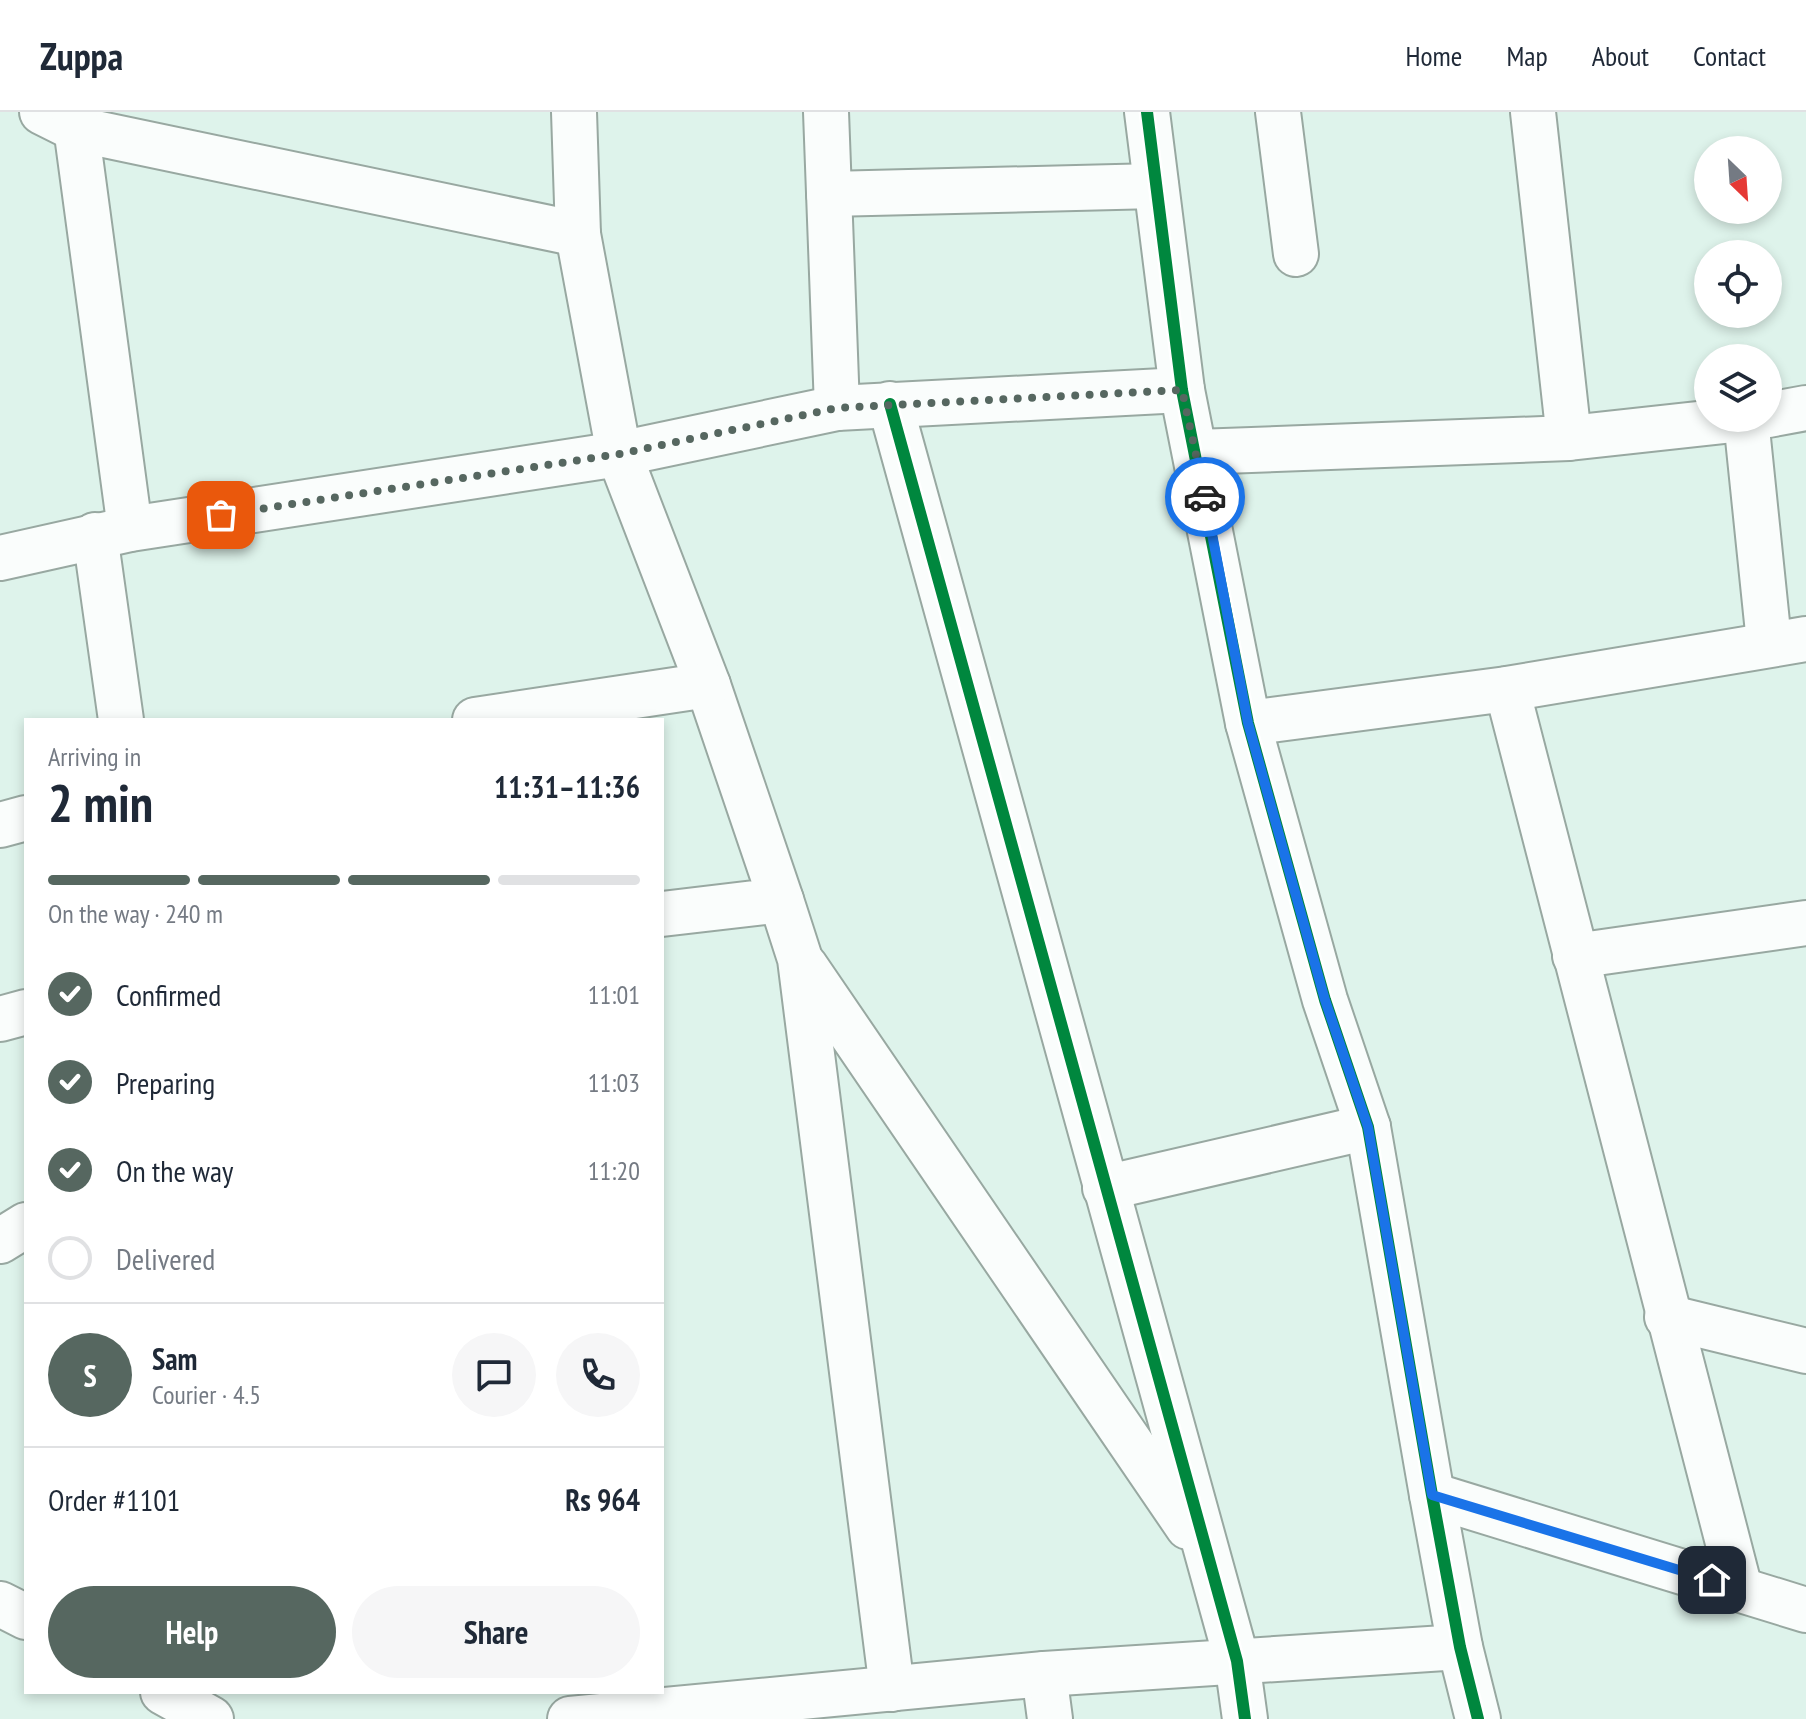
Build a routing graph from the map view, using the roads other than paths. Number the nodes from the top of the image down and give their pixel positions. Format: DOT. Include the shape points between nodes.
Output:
graph roads {
  1 [pos="574,112"];
  2 [pos="826,112"];
  3 [pos="1147,112"];
  4 [pos="1278,112"];
  5 [pos="1533,112"];
  6 [pos="64,118"];
  7 [pos="1156,186"];
  8 [pos="829,194"];
  9 [pos="578,234"];
  10 [pos="1296,254"];
  11 [pos="1182,390"];
  12 [pos="890,404"];
  13 [pos="837,408"];
  14 [pos="1806,408"];
  15 [pos="1782,412"];
  16 [pos="1694,424"];
  17 [pos="1751,432"];
  18 [pos="1569,438"];
  19 [pos="1196,452"];
  20 [pos="619,454"];
  21 [pos="112,532"];
  22 [pos="0,558"];
  23 [pos="1787,640"];
  24 [pos="708,685"];
  25 [pos="1507,689"];
  26 [pos="121,718"];
  27 [pos="488,718"];
  28 [pos="1248,723"];
  29 [pos="24,819"];
  30 [pos="0,825"];
  31 [pos="781,900"];
  32 [pos="664,914"];
  33 [pos="1806,923"];
  34 [pos="1575,956"];
  35 [pos="800,959"];
  36 [pos="24,1013"];
  37 [pos="0,1019"];
  38 [pos="1368,1127"];
  39 [pos="1105,1188"];
  40 [pos="24,1226"];
  41 [pos="0,1241"];
  42 [pos="1667,1317"];
  43 [pos="1806,1351"];
  44 [pos="1432,1495"];
  45 [pos="1207,1555"];
  46 [pos="1740,1589"];
  47 [pos="0,1604"];
  48 [pos="1806,1610"];
  49 [pos="24,1616"];
  50 [pos="1460,1647"];
  51 [pos="1237,1661"];
  52 [pos="1044,1674"];
  53 [pos="167,1694"];
  54 [pos="219,1694"];
  55 [pos="877,1700"];
  56 [pos="660,1715"];
  57 [pos="211,1719"];
  58 [pos="221,1719"];
  59 [pos="570,1719"];
  60 [pos="1050,1719"];
  61 [pos="1245,1719"];
  62 [pos="1478,1719"];
  1 -- 9 [label="street"];
  2 -- 8 [label="street"];
  3 -- 7 [label="street"];
  4 -- 10 [label="street"];
  5 -- 18 [label="street"];
  6 -- 9 [label="street"];
  6 -- 21 [label="street"];
  7 -- 8 [label="street"];
  7 -- 11 [label="street"];
  8 -- 13 [label="street"];
  9 -- 20 [label="street"];
  11 -- 12 [label="street"];
  11 -- 19 [label="street"];
  12 -- 13 [label="street"];
  12 -- 39 [label="street"];
  13 -- 20 [label="street"];
  14 -- 15 [label="street"];
  16 -- 18 [label="street"];
  17 -- 23 [label="street"];
  18 -- 19 [label="street"];
  19 -- 28 [label="street"];
  20 -- 21 [label="street"];
  20 -- 24 [label="street"];
  21 -- 22 [label="street"];
  21 -- 26 [label="street"];
  23 -- 25 [label="street"];
  24 -- 27 [label="street"];
  24 -- 31 [label="street"];
  25 -- 28 [label="street"];
  25 -- 34 [label="street"];
  28 -- 38 [label="street" via="1325,1000"];
  29 -- 30 [label="street"];
  31 -- 32 [label="street"];
  31 -- 35 [label="street"];
  33 -- 34 [label="street"];
  34 -- 42 [label="street"];
  35 -- 45 [label="street"];
  35 -- 55 [label="street"];
  36 -- 37 [label="street"];
  38 -- 39 [label="street"];
  38 -- 44 [label="street"];
  39 -- 45 [label="street"];
  40 -- 41 [label="street"];
  42 -- 43 [label="street"];
  42 -- 46 [label="street"];
  44 -- 46 [label="street"];
  44 -- 50 [label="street"];
  45 -- 51 [label="street"];
  46 -- 48 [label="street"];
  47 -- 49 [label="street"];
  50 -- 51 [label="street"];
  50 -- 62 [label="street"];
  51 -- 52 [label="street"];
  51 -- 61 [label="street"];
  52 -- 55 [label="street"];
  52 -- 60 [label="street"];
  53 -- 57 [label="street"];
  54 -- 58 [label="street"];
  55 -- 56 [label="street"];
  56 -- 59 [label="street"];
}
